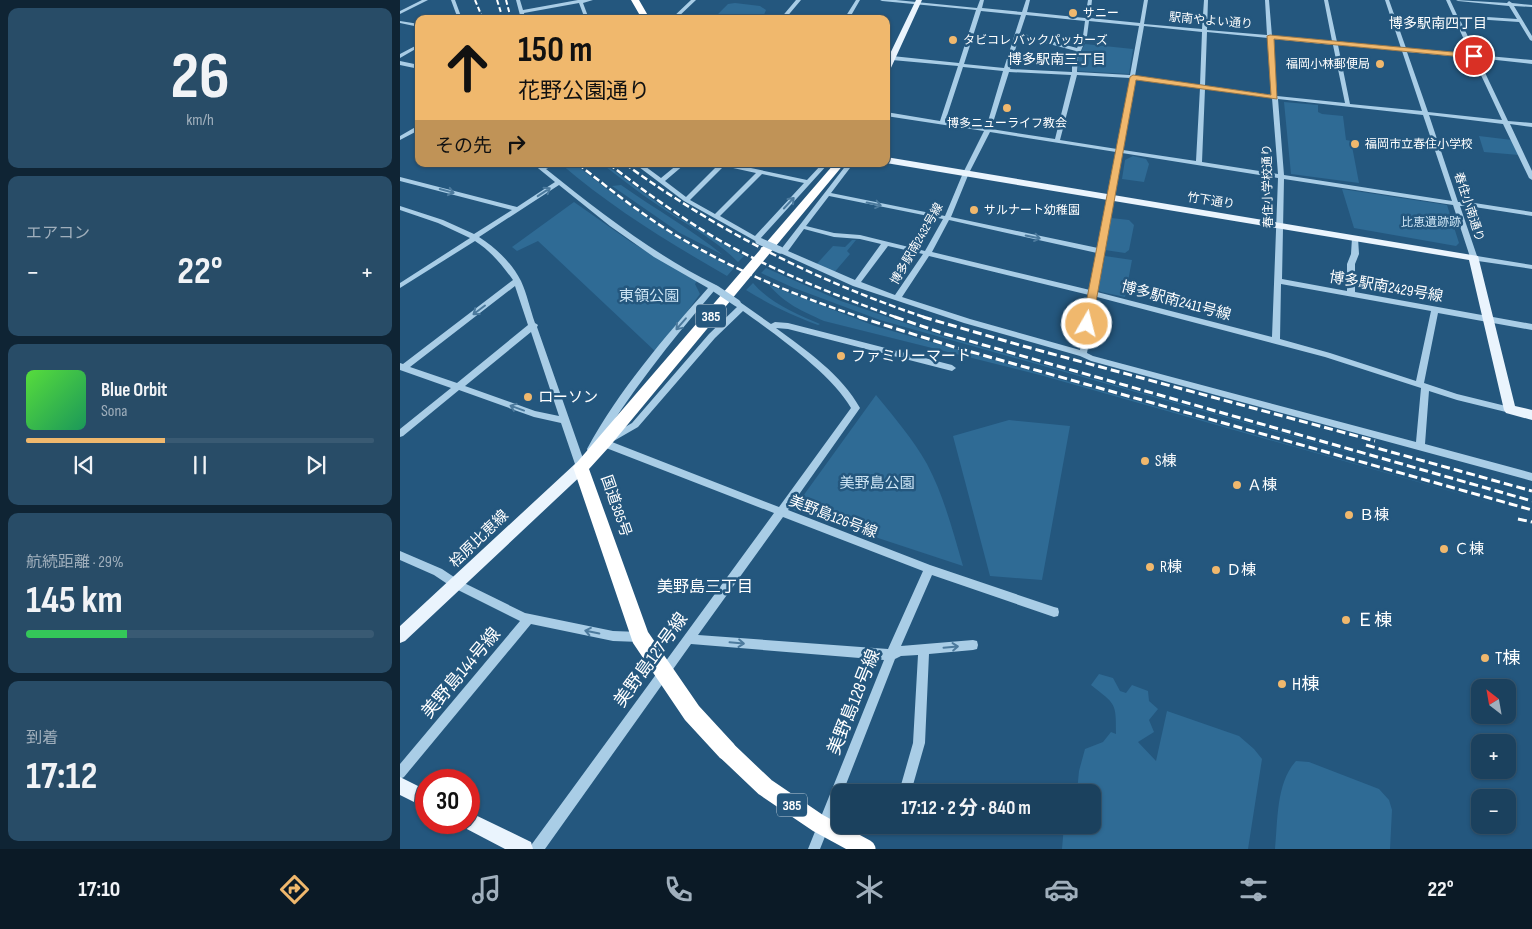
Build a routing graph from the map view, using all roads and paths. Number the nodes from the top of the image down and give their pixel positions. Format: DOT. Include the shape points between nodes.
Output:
graph roads {
  1 [pos="426,0"];
  2 [pos="453,0"];
  3 [pos="518,0"];
  4 [pos="592,0"];
  5 [pos="636,0"];
  6 [pos="694,0"];
  7 [pos="799,0"];
  8 [pos="858,0"];
  9 [pos="882,0"];
  10 [pos="982,0"];
  11 [pos="1028,0"];
  12 [pos="1090,0"];
  13 [pos="1146,0"];
  14 [pos="1206,0"];
  15 [pos="1267,0"];
  16 [pos="1326,0"];
  17 [pos="1387,0"];
  18 [pos="1448,0"];
  19 [pos="1458,0"];
  20 [pos="580,1"];
  21 [pos="918,2"];
  22 [pos="1509,2"];
  23 [pos="1532,6"];
  24 [pos="979,9"];
  25 [pos="521,12"];
  26 [pos="400,13"];
  27 [pos="1024,13"];
  28 [pos="459,15"];
  29 [pos="522,15"];
  30 [pos="585,15"];
  31 [pos="644,15"];
  32 [pos="677,15"];
  33 [pos="786,15"];
  34 [pos="849,15"];
  35 [pos="1456,16"];
  36 [pos="1086,19"];
  37 [pos="400,22"];
  38 [pos="1521,22"];
  39 [pos="1142,24"];
  40 [pos="415,25"];
  41 [pos="1205,30"];
  42 [pos="1018,34"];
  43 [pos="1270,36"];
  44 [pos="1532,40"];
  45 [pos="1334,43"];
  46 [pos="415,47"];
  47 [pos="1404,49"];
  48 [pos="1078,50"];
  49 [pos="400,56"];
  50 [pos="1474,56"];
  51 [pos="892,58"];
  52 [pos="890,62"];
  53 [pos="1532,62"];
  54 [pos="400,63"];
  55 [pos="415,65"];
  56 [pos="960,65"];
  57 [pos="1008,70"];
  58 [pos="1073,74"];
  59 [pos="1133,77"];
  60 [pos="1203,87"];
  61 [pos="1275,97"];
  62 [pos="1348,105"];
  63 [pos="1426,114"];
  64 [pos="890,115"];
  65 [pos="1505,122"];
  66 [pos="942,123"];
  67 [pos="1532,125"];
  68 [pos="400,127"];
  69 [pos="415,129"];
  70 [pos="415,130"];
  71 [pos="988,130"];
  72 [pos="400,138"];
  73 [pos="1058,141"];
  74 [pos="1120,150"];
  75 [pos="890,161"];
  76 [pos="1199,164"];
  77 [pos="540,167"];
  78 [pos="642,167"];
  79 [pos="678,167"];
  80 [pos="720,167"];
  81 [pos="737,167"];
  82 [pos="822,167"];
  83 [pos="836,167"];
  84 [pos="848,167"];
  85 [pos="760,172"];
  86 [pos="966,173"];
  87 [pos="1281,177"];
  88 [pos="1532,178"];
  89 [pos="400,179"];
  90 [pos="662,181"];
  91 [pos="809,182"];
  92 [pos="558,183"];
  93 [pos="826,194"];
  94 [pos="1110,196"];
  95 [pos="686,200"];
  96 [pos="1457,204"];
  97 [pos="400,208"];
  98 [pos="517,209"];
  99 [pos="1532,214"];
  100 [pos="716,217"];
  101 [pos="947,218"];
  102 [pos="1281,225"];
  103 [pos="804,227"];
  104 [pos="474,238"];
  105 [pos="1355,238"];
  106 [pos="757,240"];
  107 [pos="886,243"];
  108 [pos="782,251"];
  109 [pos="1100,251"];
  110 [pos="927,254"];
  111 [pos="1474,258"];
  112 [pos="1532,267"];
  113 [pos="517,281"];
  114 [pos="1278,281"];
  115 [pos="856,284"];
  116 [pos="400,286"];
  117 [pos="714,288"];
  118 [pos="1092,293"];
  119 [pos="1351,294"];
  120 [pos="897,298"];
  121 [pos="740,305"];
  122 [pos="1436,310"];
  123 [pos="1489,319"];
  124 [pos="534,325"];
  125 [pos="770,327"];
  126 [pos="1532,327"];
  127 [pos="1276,341"];
  128 [pos="1083,354"];
  129 [pos="402,367"];
  130 [pos="952,368"];
  131 [pos="1422,386"];
  132 [pos="458,387"];
  133 [pos="1510,410"];
  134 [pos="1532,415"];
  135 [pos="564,420"];
  136 [pos="400,434"];
  137 [pos="604,443"];
  138 [pos="1420,447"];
  139 [pos="581,467"];
  140 [pos="1532,477"];
  141 [pos="781,513"];
  142 [pos="400,555"];
  143 [pos="929,569"];
  144 [pos="456,584"];
  145 [pos="1054,612"];
  146 [pos="529,618"];
  147 [pos="403,629"];
  148 [pos="640,637"];
  149 [pos="689,639"];
  150 [pos="973,646"];
  151 [pos="924,649"];
  152 [pos="892,655"];
  153 [pos="663,673"];
  154 [pos="400,773"];
  155 [pos="907,784"];
  156 [pos="400,786"];
  157 [pos="415,794"];
  158 [pos="480,827"];
  159 [pos="524,849"];
  160 [pos="537,849"];
  161 [pos="814,849"];
  162 [pos="866,849"];
  1 -- 26 [label="street"];
  2 -- 28 [label="street"];
  3 -- 25 [label="street"];
  4 -- 20 [label="street"];
  5 -- 31 [label="highway"];
  6 -- 32 [label="street"];
  7 -- 33 [label="street"];
  8 -- 34 [label="street"];
  9 -- 21 [label="street, 駅南やよい通り"];
  10 -- 24 [label="street"];
  11 -- 27 [label="street, 博多駅南2432号線"];
  12 -- 36 [label="street"];
  13 -- 39 [label="street"];
  14 -- 41 [label="street"];
  15 -- 43 [label="street, 春住小学校通り"];
  16 -- 45 [label="street"];
  17 -- 47 [label="street, 春住小南通り"];
  18 -- 35 [label="street"];
  19 -- 22 [label="street"];
  20 -- 25 [label="street"];
  20 -- 30 [label="street"];
  21 -- 24 [label="street, 駅南やよい通り"];
  21 -- 51 [label="main road"];
  22 -- 23 [label="street"];
  22 -- 38 [label="street"];
  24 -- 27 [label="street, 駅南やよい通り"];
  24 -- 56 [label="street"];
  25 -- 29 [label="street"];
  27 -- 36 [label="street, 駅南やよい通り"];
  27 -- 42 [label="street, 博多駅南2432号線"];
  35 -- 38 [label="street"];
  35 -- 50 [label="street"];
  36 -- 39 [label="street, 駅南やよい通り"];
  36 -- 48 [label="street" via="1085,36"];
  37 -- 40 [label="street"];
  38 -- 44 [label="street"];
  39 -- 41 [label="street, 駅南やよい通り"];
  39 -- 59 [label="street"];
  41 -- 43 [label="street, 駅南やよい通り"];
  41 -- 60 [label="street"];
  42 -- 48 [label="street"];
  42 -- 57 [label="street, 博多駅南2432号線"];
  43 -- 45 [label="street, 駅南やよい通り"];
  43 -- 61 [label="street, 春住小学校通り"];
  45 -- 47 [label="street, 駅南やよい通り"];
  45 -- 62 [label="street"];
  46 -- 49 [label="street"];
  47 -- 50 [label="street, 駅南やよい通り"];
  47 -- 63 [label="street, 春住小南通り"];
  48 -- 58 [label="street"];
  50 -- 53 [label="street, 駅南やよい通り"];
  50 -- 65 [label="street"];
  51 -- 52 [label="main road"];
  51 -- 56 [label="street"];
  54 -- 55 [label="street"];
  56 -- 57 [label="street"];
  56 -- 66 [label="street"];
  57 -- 58 [label="street"];
  57 -- 71 [label="street, 博多駅南2432号線"];
  58 -- 59 [label="street"];
  58 -- 73 [label="street"];
  59 -- 60 [label="street"];
  59 -- 74 [label="street"];
  60 -- 61 [label="street"];
  60 -- 76 [label="street"];
  61 -- 62 [label="street"];
  61 -- 87 [label="street, 春住小学校通り"];
  62 -- 63 [label="street"];
  63 -- 65 [label="street"];
  63 -- 96 [label="street, 春住小南通り"];
  64 -- 66 [label="street"];
  65 -- 67 [label="street"];
  65 -- 88 [label="street"];
  66 -- 71 [label="street"];
  68 -- 69 [label="street"];
  70 -- 72 [label="street"];
  71 -- 73 [label="street"];
  71 -- 86 [label="street, 博多駅南2432号線"];
  73 -- 74 [label="street"];
  74 -- 76 [label="street"];
  74 -- 94 [label="street"];
  75 -- 86 [label="main road, 竹下通り"];
  76 -- 87 [label="street"];
  77 -- 92 [label="street"];
  78 -- 90 [label="street"];
  79 -- 90 [label="street"];
  80 -- 95 [label="street"];
  81 -- 85 [label="street"];
  82 -- 91 [label="street"];
  83 -- 137 [label="highway, 国道385号 / 385"];
  84 -- 93 [label="street"];
  85 -- 91 [label="street"];
  85 -- 100 [label="street"];
  86 -- 94 [label="main road, 竹下通り"];
  86 -- 101 [label="street, 博多駅南2432号線"];
  87 -- 96 [label="street"];
  87 -- 102 [label="street, 春住小学校通り"];
  89 -- 98 [label="street, one-way"];
  90 -- 95 [label="street"];
  106 -- 91 [label="street, one-way"];
  98 -- 92 [label="street, one-way"];
  92 -- 117 [label="street" via="612,225"];
  93 -- 101 [label="street, one-way"];
  93 -- 103 [label="street"];
  94 -- 102 [label="main road, 竹下通り"];
  94 -- 109 [label="street"];
  95 -- 100 [label="street"];
  96 -- 99 [label="street"];
  96 -- 111 [label="street, 春住小南通り"];
  97 -- 104 [label="street" via="448,224"];
  98 -- 104 [label="street"];
  100 -- 106 [label="street"];
  101 -- 109 [label="street, one-way"];
  101 -- 110 [label="street, 博多駅南2432号線"];
  102 -- 105 [label="main road, 竹下通り"];
  102 -- 114 [label="street, 春住小学校通り"];
  103 -- 107 [label="street, 博多駅南2411号線"];
  103 -- 108 [label="street"];
  104 -- 113 [label="street" via="500,258"];
  104 -- 116 [label="street"];
  105 -- 111 [label="main road, 竹下通り"];
  105 -- 119 [label="street"];
  106 -- 108 [label="street, bridge"];
  107 -- 110 [label="street, 博多駅南2411号線"];
  107 -- 115 [label="street"];
  108 -- 115 [label="street"];
  109 -- 118 [label="street"];
  110 -- 118 [label="street, 博多駅南2411号線"];
  110 -- 120 [label="street, 博多駅南2432号線"];
  111 -- 112 [label="street, 竹下通り"];
  111 -- 123 [label="main road"];
  113 -- 124 [label="street"];
  113 -- 129 [label="street, one-way"];
  114 -- 119 [label="street, 博多駅南2429号線"];
  114 -- 127 [label="street, 春住小学校通り"];
  115 -- 120 [label="street"];
  117 -- 121 [label="street, bridge"];
  117 -- 139 [label="street, one-way" via="670,336 609,417"];
  118 -- 127 [label="street, 博多駅南2411号線"];
  118 -- 128 [label="street"];
  119 -- 122 [label="street, 博多駅南2429号線"];
  120 -- 128 [label="street" via="981,326"];
  121 -- 125 [label="street"];
  121 -- 137 [label="street" via="635,425"];
  122 -- 123 [label="street, 博多駅南2429号線"];
  122 -- 131 [label="street"];
  123 -- 126 [label="street, 博多駅南2429号線"];
  123 -- 133 [label="main road"];
  124 -- 132 [label="street"];
  124 -- 135 [label="street"];
  125 -- 130 [label="street" via="788,326"];
  125 -- 141 [label="street, 美野島127号線" via="826,373 856,408"];
  127 -- 131 [label="street, 博多駅南2411号線"];
  128 -- 138 [label="street"];
  129 -- 132 [label="street"];
  131 -- 133 [label="street, 博多駅南2411号線"];
  131 -- 138 [label="street"];
  135 -- 132 [label="street, one-way" via="534,414"];
  132 -- 136 [label="street"];
  133 -- 134 [label="main road"];
  135 -- 139 [label="street"];
  137 -- 139 [label="highway, 国道385号 / 385"];
  137 -- 141 [label="street, 美野島126号線"];
  138 -- 140 [label="street"];
  139 -- 144 [label="main road, 桧原比恵線"];
  139 -- 148 [label="highway, 国道385号 / 385"];
  141 -- 143 [label="street, 美野島126号線"];
  141 -- 149 [label="street, 美野島127号線"];
  142 -- 144 [label="street"];
  143 -- 145 [label="street, 美野島126号線"];
  143 -- 152 [label="street, 美野島128号線"];
  144 -- 146 [label="street"];
  144 -- 147 [label="main road, 桧原比恵線"];
  148 -- 146 [label="street, one-way" via="613,636"];
  146 -- 154 [label="street, 美野島144号線"];
  148 -- 153 [label="highway, 国道385号 / 385"];
  149 -- 152 [label="street, one-way"];
  149 -- 153 [label="street, 美野島127号線"];
  151 -- 150 [label="street, one-way"];
  151 -- 152 [label="street"];
  151 -- 155 [label="street" via="919,743"];
  152 -- 161 [label="street, 美野島128号線"];
  153 -- 160 [label="street, 美野島127号線"];
  153 -- 162 [label="highway, 国道385号 / 385, bridge" via="692,713 765,787 818,823"];
  156 -- 157 [label="main road"];
  158 -- 159 [label="main road"];
}
